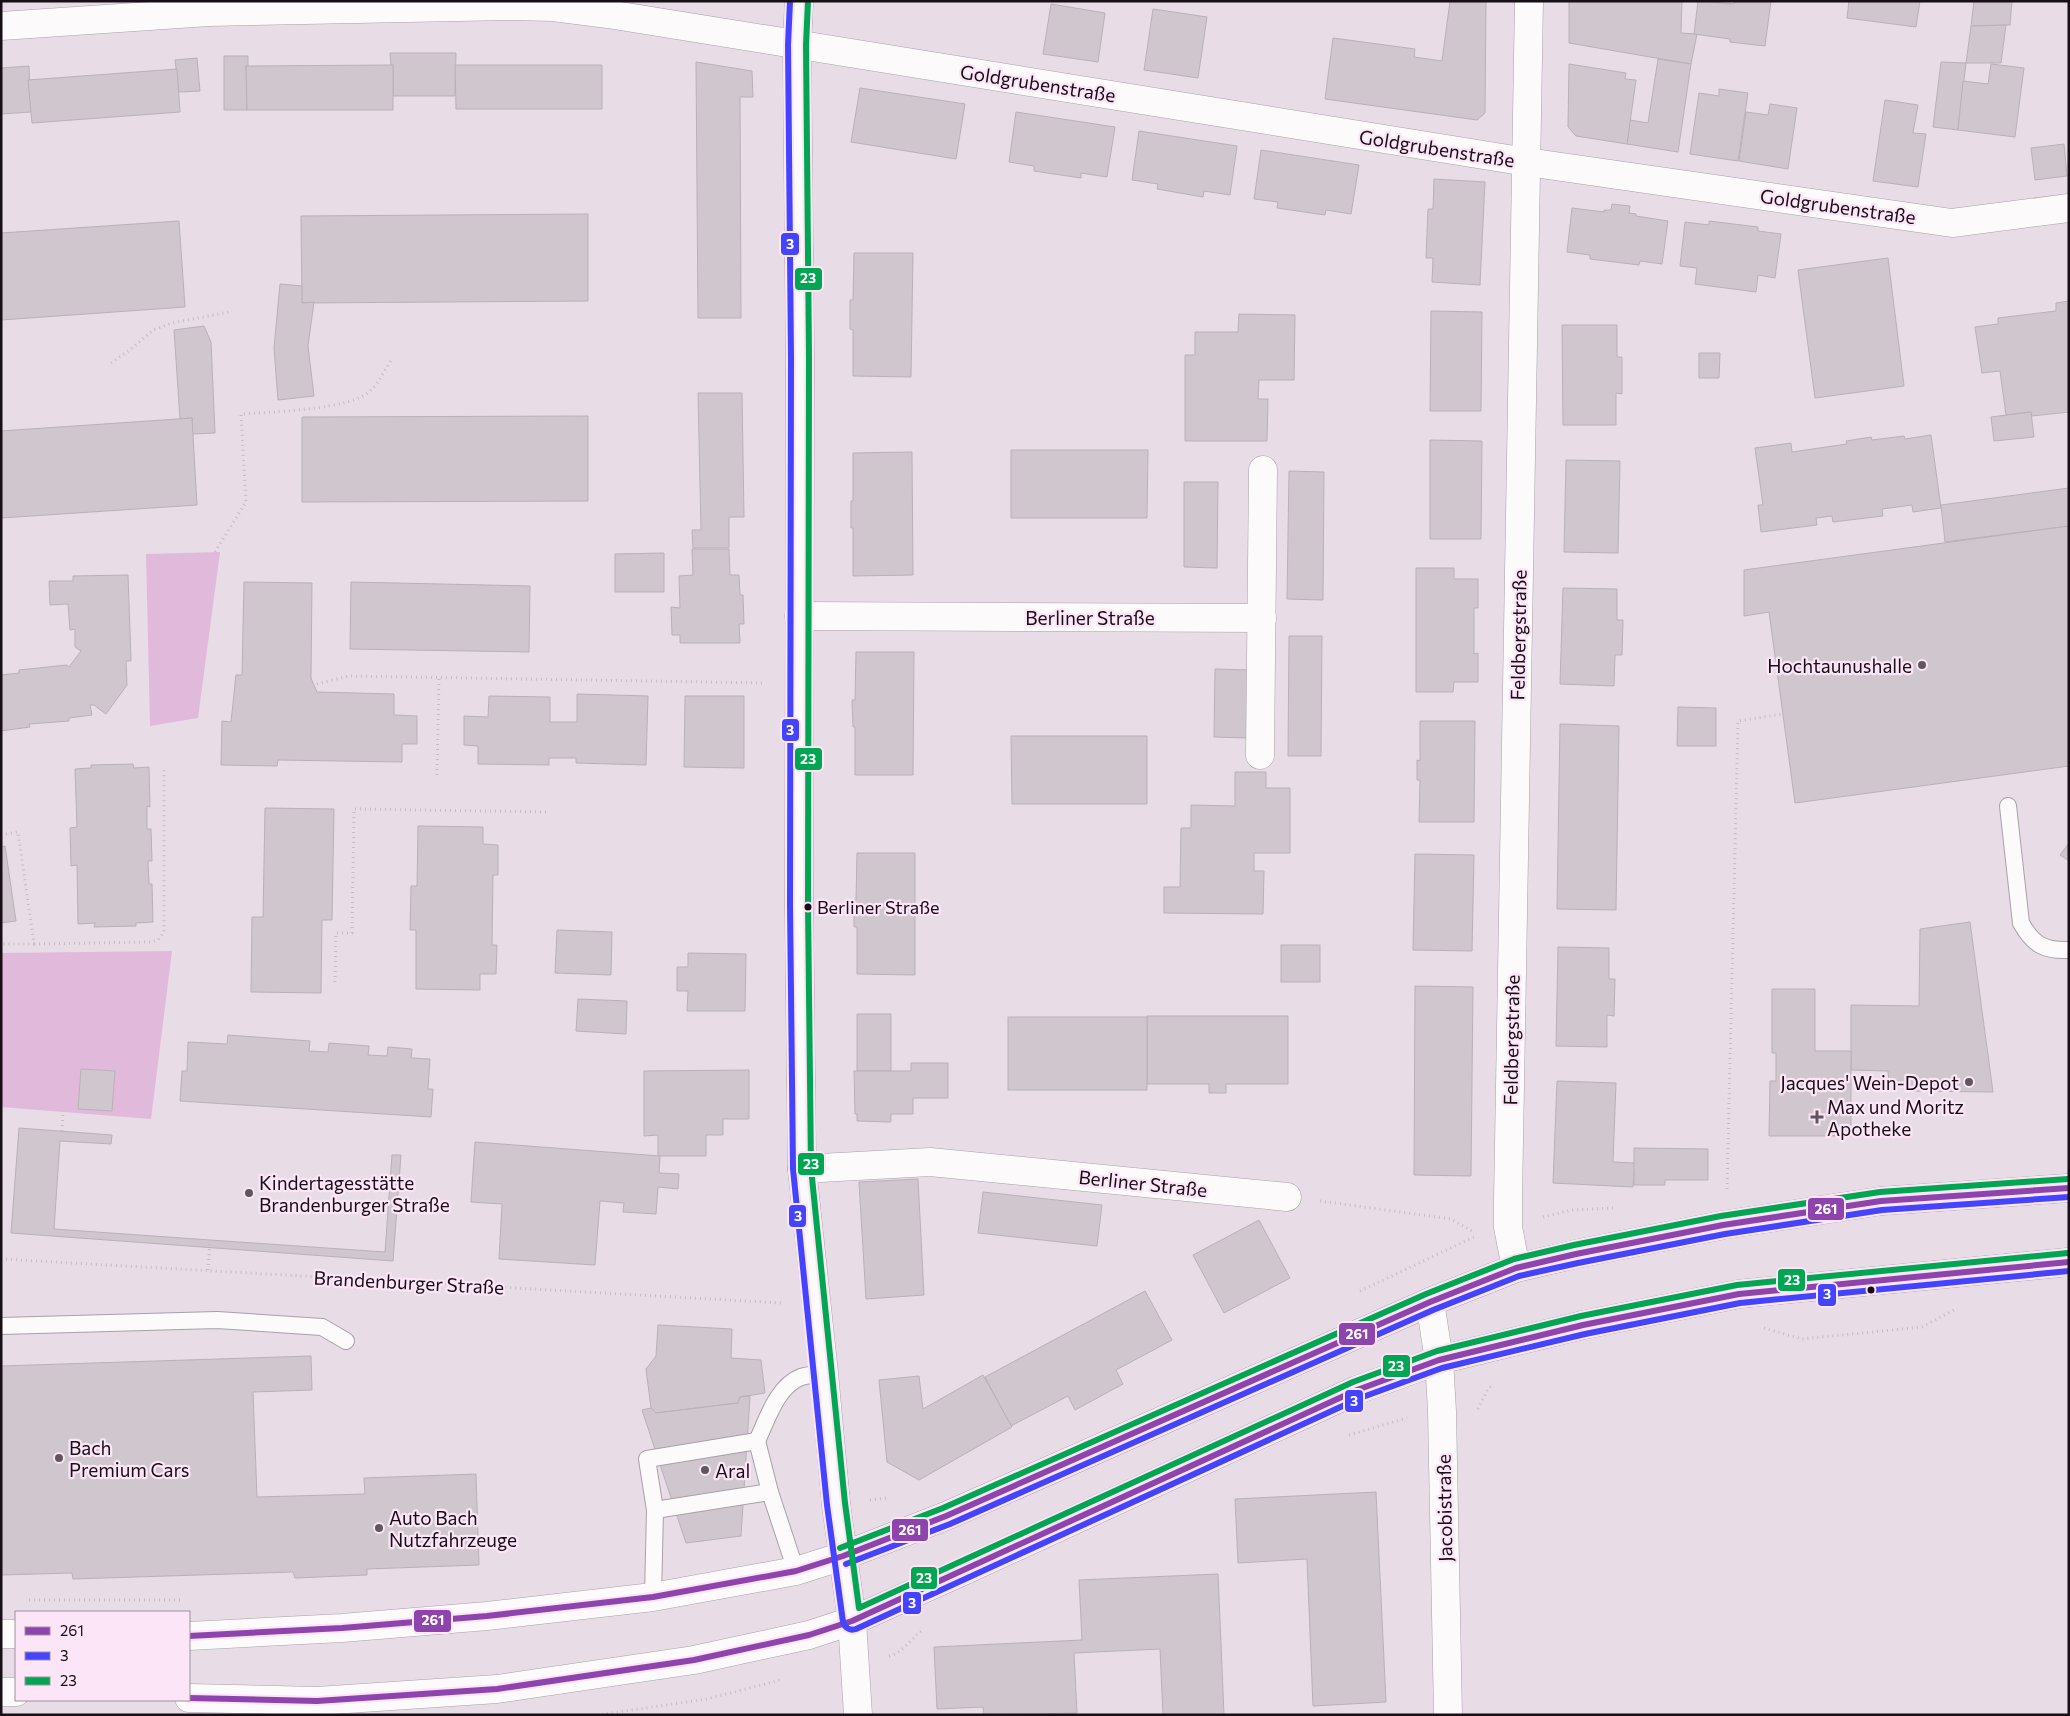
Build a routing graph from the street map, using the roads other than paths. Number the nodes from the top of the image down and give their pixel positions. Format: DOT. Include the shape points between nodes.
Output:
graph roads {
  1 [pos="799,1"];
  2 [pos="1529,1"];
  3 [pos="1,26"];
  4 [pos="797,45"];
  5 [pos="1527,162"];
  6 [pos="2069,208"];
  7 [pos="1263,470"];
  8 [pos="799,616"];
  9 [pos="1262,618"];
  10 [pos="1260,755"];
  11 [pos="2008,806"];
  12 [pos="2069,950"];
  13 [pos="802,1169"];
  14 [pos="2069,1188"];
  15 [pos="1287,1197"];
  16 [pos="2069,1262"];
  17 [pos="1516,1268"];
  18 [pos="1430,1302"];
  19 [pos="1,1326"];
  20 [pos="346,1341"];
  21 [pos="1439,1360"];
  22 [pos="824,1373"];
  23 [pos="757,1441"];
  24 [pos="770,1492"];
  25 [pos="655,1510"];
  26 [pos="843,1556"];
  27 [pos="796,1571"];
  28 [pos="653,1597"];
  29 [pos="852,1621"];
  30 [pos="1,1634"];
  31 [pos="15,1634"];
  32 [pos="190,1636"];
  33 [pos="1,1692"];
  34 [pos="15,1692"];
  35 [pos="190,1698"];
  36 [pos="858,1715"];
  37 [pos="1448,1715"];
  1 -- 4 [label="street"];
  2 -- 5 [label="street, Feldbergstraße"];
  3 -- 4 [label="street, Goldgrubenstraße" via="209,12 512,6 608,14"];
  4 -- 5 [label="street, Goldgrubenstraße"];
  4 -- 8 [label="street"];
  5 -- 6 [label="street, Goldgrubenstraße" via="1952,223"];
  5 -- 17 [label="street, Feldbergstraße" via="1508,1200 1508,1227"];
  7 -- 9 [label="street"];
  8 -- 9 [label="street, Berliner Straße"];
  8 -- 13 [label="street"];
  9 -- 10 [label="street"];
  11 -- 12 [label="lane" via="2022,923 2031,940 2047,948"];
  13 -- 15 [label="street, Berliner Straße" via="930,1162"];
  13 -- 22 [label="street"];
  14 -- 17 [label="street" via="1881,1201 1723,1224"];
  16 -- 21 [label="street" via="1739,1294 1583,1325"];
  17 -- 18 [label="street"];
  18 -- 21 [label="street, Jacobistraße"];
  18 -- 26 [label="street" via="946,1516"];
  19 -- 20 [label="lane" via="217,1320 322,1326"];
  21 -- 29 [label="street" via="1357,1390"];
  21 -- 37 [label="street, Jacobistraße"];
  22 -- 23 [label="lane" via="800,1377 786,1388 774,1404"];
  22 -- 26 [label="street"];
  23 -- 24 [label="lane"];
  23 -- 25 [label="lane" via="648,1459"];
  24 -- 25 [label="lane"];
  24 -- 27 [label="lane"];
  25 -- 28 [label="lane"];
  26 -- 27 [label="street"];
  26 -- 29 [label="street"];
  27 -- 28 [label="street"];
  28 -- 32 [label="street" via="487,1616"];
  29 -- 35 [label="street" via="809,1635 694,1660 497,1689 317,1701"];
  29 -- 36 [label="street"];
  30 -- 31 [label="street"];
  33 -- 34 [label="street"];
}
